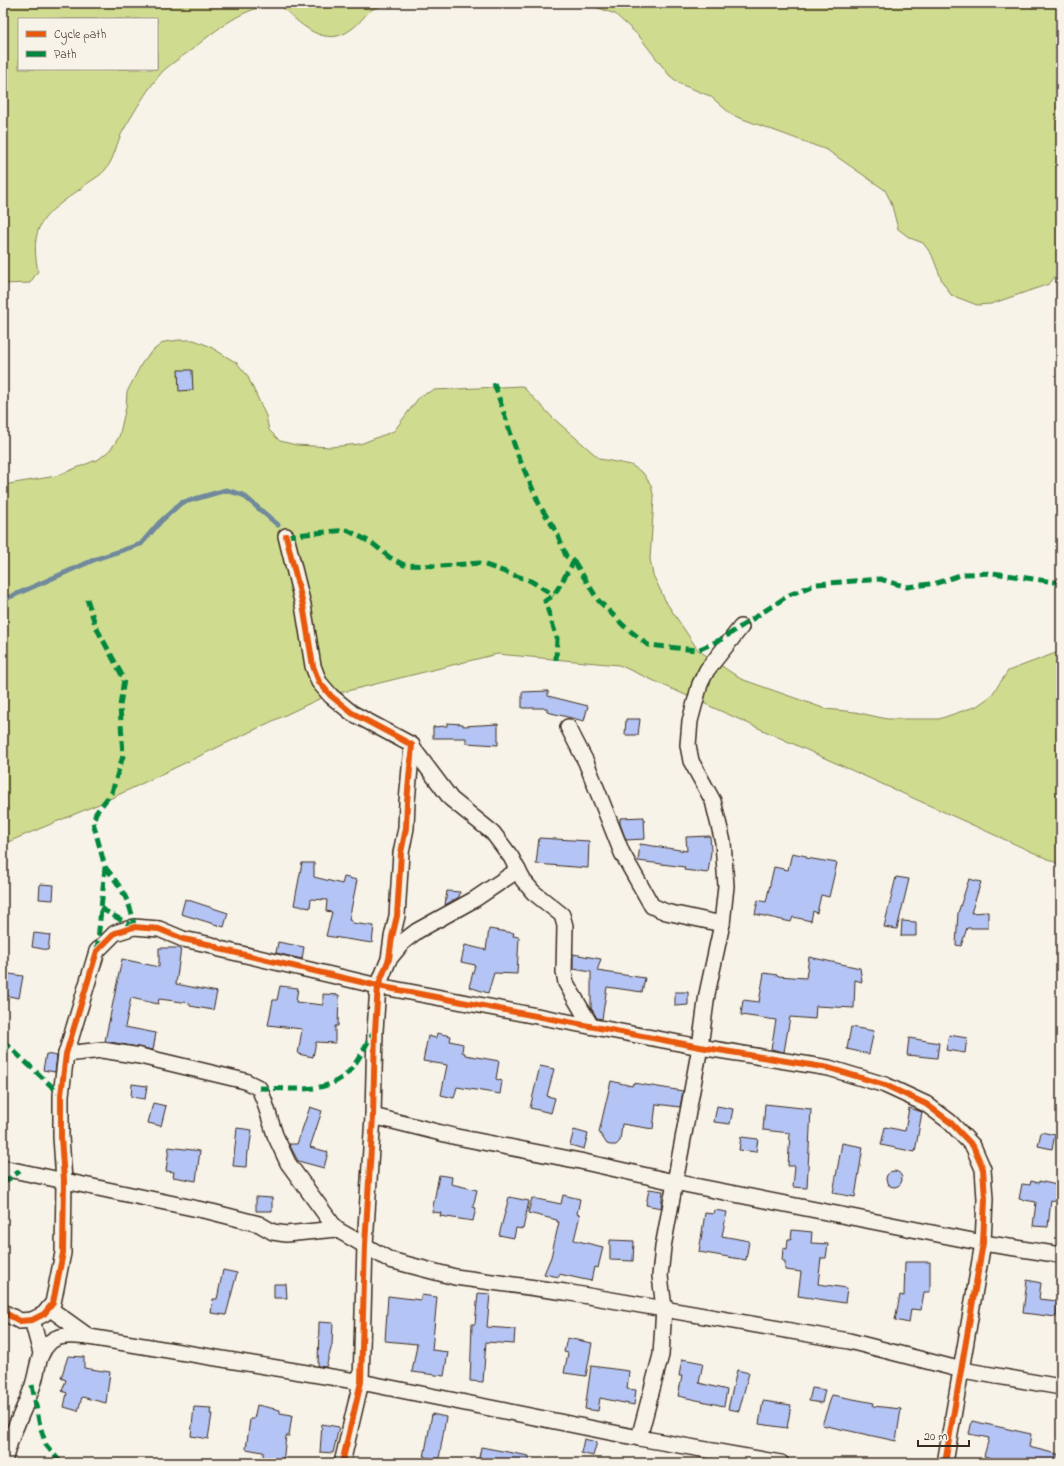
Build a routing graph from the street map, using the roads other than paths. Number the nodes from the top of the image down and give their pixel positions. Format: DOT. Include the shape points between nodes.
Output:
graph roads {
  1 [pos="286,536"];
  2 [pos="741,627"];
  3 [pos="568,727"];
  4 [pos="412,747"];
  5 [pos="518,870"];
  6 [pos="722,924"];
  7 [pos="389,959"];
  8 [pos="378,986"];
  9 [pos="591,1026"];
  10 [pos="700,1047"];
  11 [pos="66,1054"];
  12 [pos="373,1116"];
  13 [pos="3,1168"];
  14 [pos="64,1180"];
  15 [pos="674,1182"];
  16 [pos="336,1228"];
  17 [pos="983,1243"];
  18 [pos="365,1245"];
  19 [pos="1061,1255"];
  20 [pos="49,1308"];
  21 [pos="664,1308"];
  22 [pos="3,1312"];
  23 [pos="32,1320"];
  24 [pos="89,1337"];
  25 [pos="41,1353"];
  26 [pos="962,1370"];
  27 [pos="361,1382"];
  28 [pos="1061,1386"];
  29 [pos="639,1438"];
  30 [pos="4,1463"];
  31 [pos="342,1463"];
  32 [pos="781,1463"];
  33 [pos="945,1463"];
  1 -- 4 [label="street" via="303,605 313,666 319,682 352,713"];
  2 -- 6 [label="street" via="707,670 700,684 690,721 688,745 691,762 713,801 723,842 726,886"];
  3 -- 6 [label="street" via="586,762 622,853 652,906 666,912"];
  4 -- 5 [label="street" via="451,799 493,833"];
  4 -- 7 [label="street" via="397,916"];
  5 -- 7 [label="street" via="475,899 417,931 404,941"];
  5 -- 9 [label="street" via="533,892 564,919 566,983"];
  6 -- 10 [label="street" via="707,994"];
  7 -- 8 [label="street"];
  8 -- 9 [label="street"];
  8 -- 11 [label="street" via="220,949 183,939 159,929 134,927 115,933 97,951"];
  8 -- 12 [label="street"];
  9 -- 10 [label="street"];
  10 -- 15 [label="street"];
  10 -- 17 [label="street" via="829,1068 885,1085 926,1104 950,1122 969,1141 983,1170"];
  11 -- 14 [label="street" via="61,1095"];
  11 -- 16 [label="street" via="102,1050 140,1056 238,1079 258,1088 288,1163"];
  12 -- 15 [label="street"];
  12 -- 18 [label="street"];
  13 -- 14 [label="street"];
  14 -- 16 [label="street" via="212,1212 259,1224 273,1232 286,1234"];
  14 -- 20 [label="street" via="63,1253 53,1303"];
  15 -- 17 [label="street"];
  15 -- 21 [label="street" via="660,1276"];
  16 -- 18 [label="street"];
  17 -- 19 [label="street"];
  17 -- 26 [label="street"];
  18 -- 21 [label="street" via="390,1260 454,1277"];
  18 -- 27 [label="street"];
  20 -- 23 [label="street" via="44,1314"];
  20 -- 24 [label="street"];
  21 -- 26 [label="street" via="849,1341"];
  21 -- 29 [label="street" via="661,1355"];
  22 -- 23 [label="street" via="20,1321"];
  23 -- 25 [label="street"];
  24 -- 25 [label="street" via="66,1336 51,1341"];
  24 -- 27 [label="street"];
  25 -- 30 [label="street" via="32,1385 7,1444"];
  26 -- 28 [label="street"];
  26 -- 33 [label="street"];
  27 -- 29 [label="street"];
  27 -- 31 [label="street"];
  29 -- 32 [label="street"];
}
